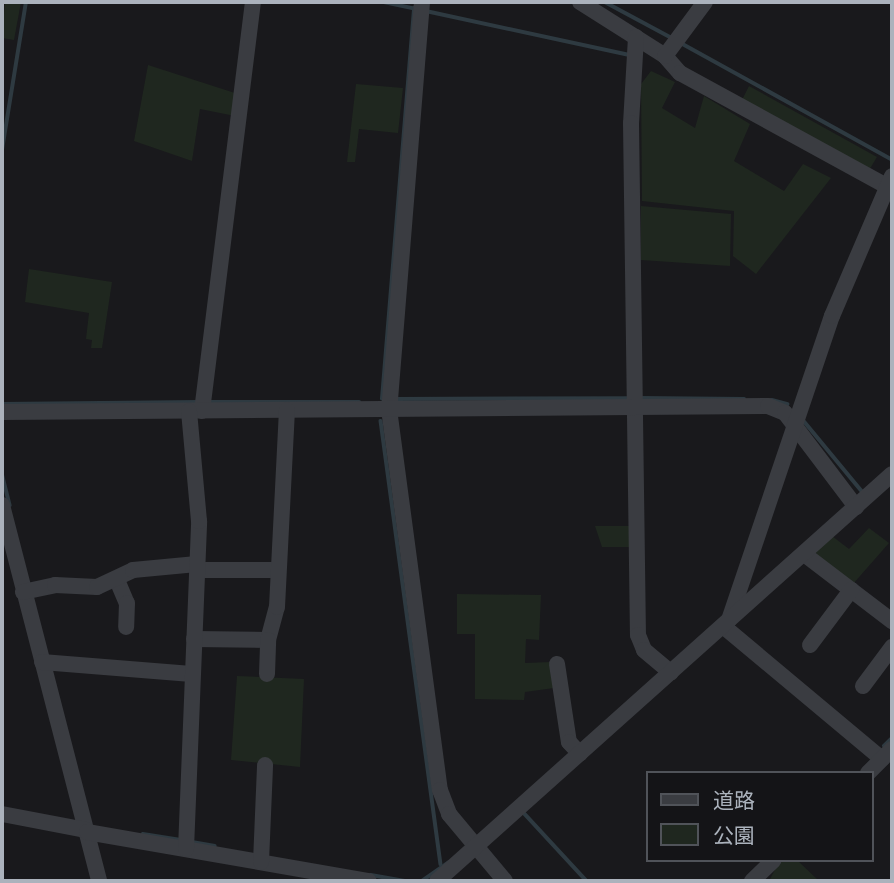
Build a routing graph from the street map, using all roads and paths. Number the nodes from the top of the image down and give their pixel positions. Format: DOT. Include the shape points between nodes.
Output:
graph roads {
  1 [pos="253,2"];
  2 [pos="422,2"];
  3 [pos="580,2"];
  4 [pos="705,2"];
  5 [pos="672,46"];
  6 [pos="633,50"];
  7 [pos="891,184"];
  8 [pos="634,400"];
  9 [pos="199,407"];
  10 [pos="389,409"];
  11 [pos="287,410"];
  12 [pos="2,412"];
  13 [pos="795,425"];
  14 [pos="892,474"];
  15 [pos="2,505"];
  16 [pos="856,507"];
  17 [pos="804,554"];
  18 [pos="200,568"];
  19 [pos="278,570"];
  20 [pos="117,580"];
  21 [pos="851,590"];
  22 [pos="29,591"];
  23 [pos="892,621"];
  24 [pos="726,624"];
  25 [pos="126,627"];
  26 [pos="198,639"];
  27 [pos="268,640"];
  28 [pos="810,645"];
  29 [pos="892,647"];
  30 [pos="47,662"];
  31 [pos="557,664"];
  32 [pos="671,673"];
  33 [pos="192,674"];
  34 [pos="267,674"];
  35 [pos="863,686"];
  36 [pos="580,754"];
  37 [pos="882,754"];
  38 [pos="265,765"];
  39 [pos="869,771"];
  40 [pos="2,814"];
  41 [pos="87,831"];
  42 [pos="186,844"];
  43 [pos="475,849"];
  44 [pos="261,862"];
  45 [pos="772,862"];
  46 [pos="99,881"];
  47 [pos="369,881"];
  48 [pos="437,881"];
  49 [pos="505,881"];
  50 [pos="752,881"];
  1 -- 9 [label="street"];
  2 -- 10 [label="street"];
  3 -- 6 [label="street"];
  4 -- 5 [label="street"];
  5 -- 6 [label="street"];
  5 -- 7 [label="street" via="680,73"];
  6 -- 8 [label="street"];
  7 -- 13 [label="street" via="832,316"];
  8 -- 10 [label="street"];
  8 -- 13 [label="street" via="768,406 785,413"];
  8 -- 32 [label="street" via="638,635 645,650"];
  9 -- 11 [label="street"];
  9 -- 12 [label="street"];
  9 -- 18 [label="street"];
  10 -- 11 [label="street"];
  10 -- 43 [label="street" via="440,790 449,814"];
  11 -- 19 [label="street"];
  13 -- 16 [label="street"];
  13 -- 24 [label="street"];
  14 -- 16 [label="street"];
  15 -- 22 [label="street"];
  16 -- 17 [label="street"];
  17 -- 21 [label="street"];
  17 -- 24 [label="street"];
  18 -- 19 [label="street"];
  18 -- 20 [label="street" via="146,567"];
  18 -- 26 [label="street"];
  19 -- 27 [label="street"];
  20 -- 22 [label="street" via="89,588"];
  20 -- 25 [label="street" via="128,603"];
  21 -- 23 [label="street"];
  21 -- 28 [label="street"];
  22 -- 30 [label="street"];
  24 -- 32 [label="street"];
  24 -- 37 [label="street"];
  26 -- 27 [label="street"];
  26 -- 33 [label="street"];
  27 -- 34 [label="street"];
  29 -- 35 [label="street"];
  30 -- 33 [label="street"];
  30 -- 41 [label="street"];
  31 -- 36 [label="street" via="569,742"];
  32 -- 36 [label="street"];
  33 -- 42 [label="street"];
  36 -- 43 [label="street"];
  37 -- 39 [label="street"];
  38 -- 44 [label="street"];
  40 -- 41 [label="street"];
  41 -- 42 [label="street"];
  41 -- 46 [label="street"];
  42 -- 44 [label="street"];
  43 -- 48 [label="street"];
  43 -- 49 [label="street"];
  44 -- 47 [label="street"];
  45 -- 50 [label="street"];
}
